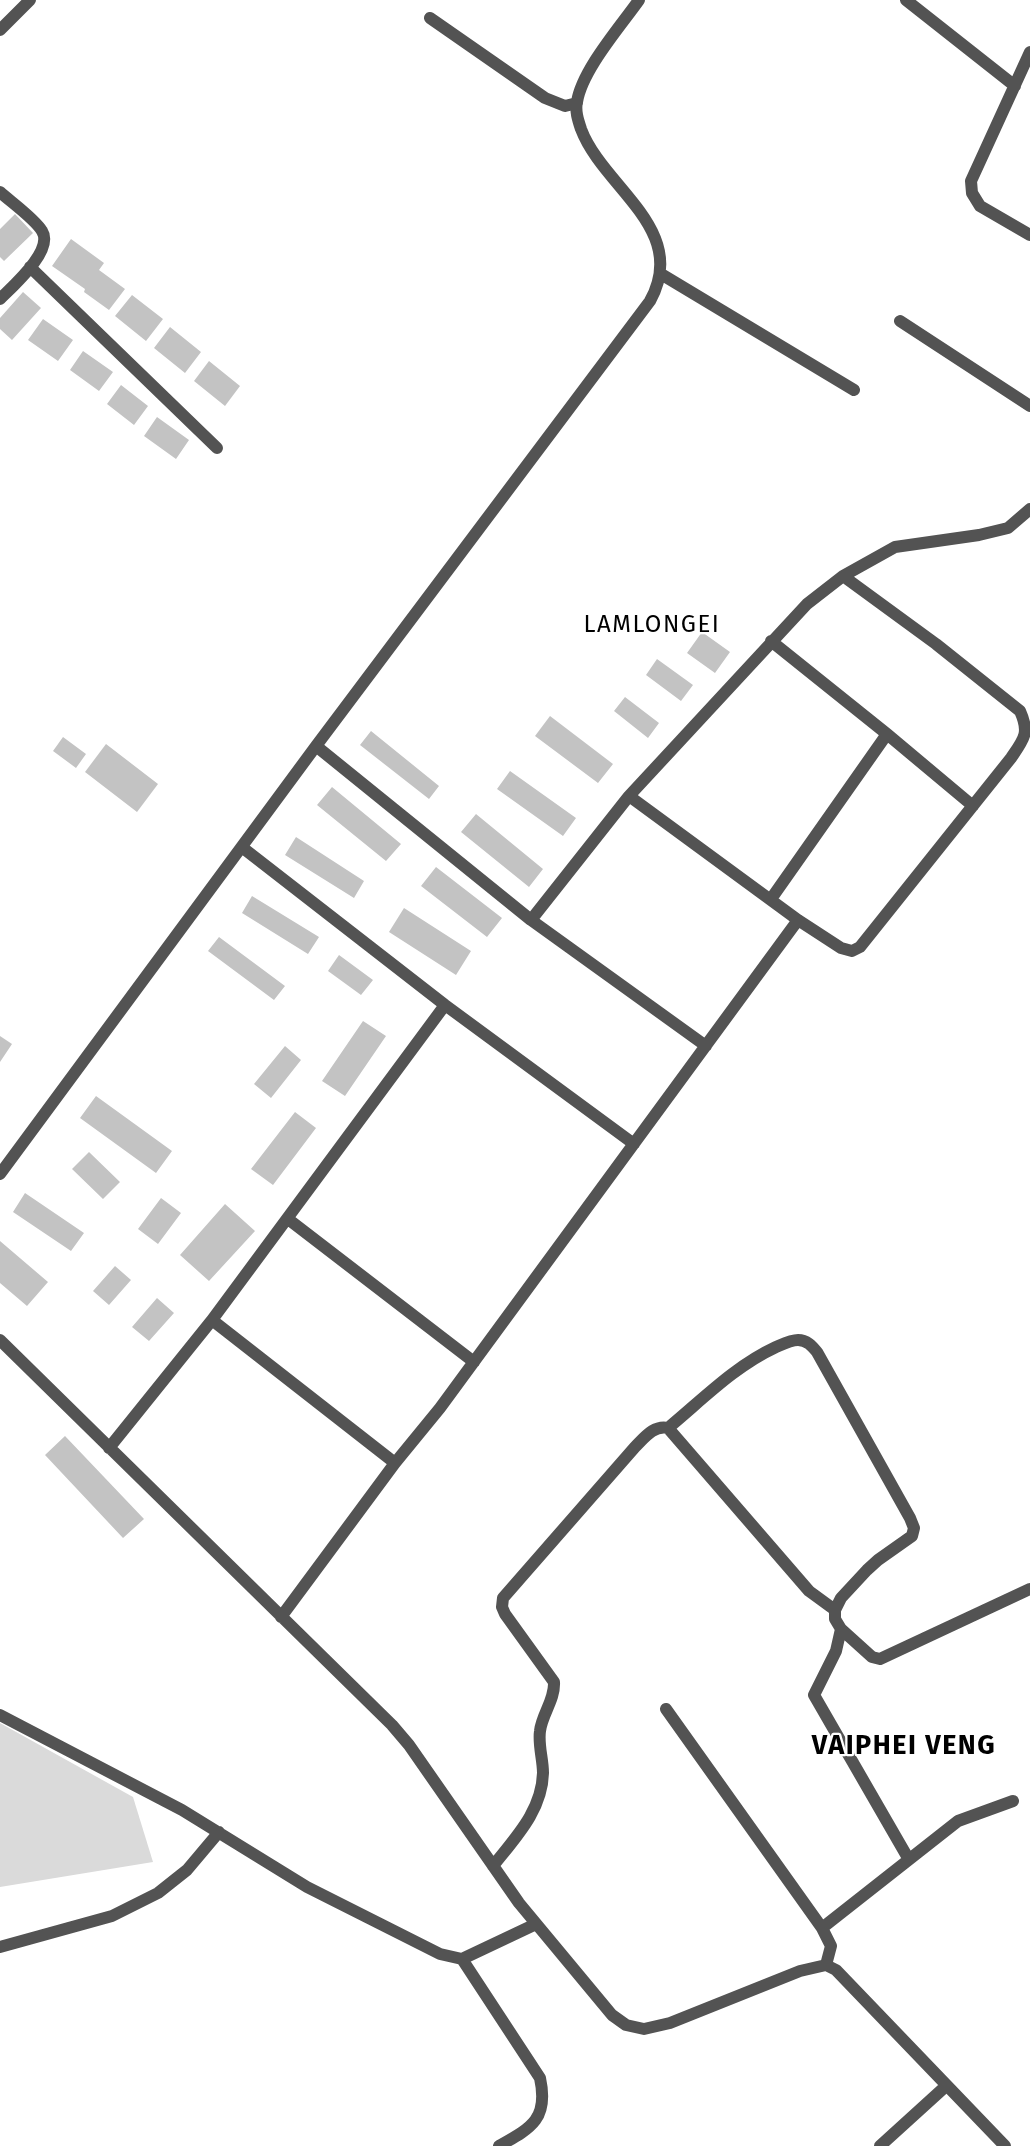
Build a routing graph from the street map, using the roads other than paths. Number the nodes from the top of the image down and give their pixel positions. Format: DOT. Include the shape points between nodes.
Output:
graph roads {
  1 [pos="30,0"];
  2 [pos="639,0"];
  3 [pos="906,0"];
  4 [pos="430,18"];
  5 [pos="0,30"];
  6 [pos="1030,52"];
  7 [pos="1015,86"];
  8 [pos="577,103"];
  9 [pos="0,192"];
  10 [pos="1030,235"];
  11 [pos="30,267"];
  12 [pos="661,273"];
  13 [pos="0,299"];
  14 [pos="900,321"];
  15 [pos="854,390"];
  16 [pos="1030,406"];
  17 [pos="217,448"];
  18 [pos="1030,509"];
  19 [pos="843,576"];
  20 [pos="771,641"];
  21 [pos="1029,733"];
  22 [pos="887,734"];
  23 [pos="316,746"];
  24 [pos="629,796"];
  25 [pos="973,806"];
  26 [pos="243,848"];
  27 [pos="771,899"];
  28 [pos="531,920"];
  29 [pos="798,920"];
  30 [pos="445,1005"];
  31 [pos="706,1046"];
  32 [pos="634,1144"];
  33 [pos="0,1174"];
  34 [pos="288,1219"];
  35 [pos="212,1320"];
  36 [pos="0,1340"];
  37 [pos="474,1362"];
  38 [pos="668,1428"];
  39 [pos="109,1448"];
  40 [pos="395,1462"];
  41 [pos="1030,1589"];
  42 [pos="835,1610"];
  43 [pos="282,1617"];
  44 [pos="841,1629"];
  45 [pos="666,1709"];
  46 [pos="0,1714"];
  47 [pos="1013,1801"];
  48 [pos="219,1832"];
  49 [pos="908,1858"];
  50 [pos="493,1866"];
  51 [pos="536,1924"];
  52 [pos="822,1928"];
  53 [pos="0,1947"];
  54 [pos="462,1959"];
  55 [pos="826,1965"];
  56 [pos="946,2086"];
  57 [pos="499,2146"];
  58 [pos="880,2146"];
  59 [pos="1005,2146"];
  1 -- 5 [label="street"];
  2 -- 8 [label="street" via="589,71"];
  3 -- 7 [label="street"];
  4 -- 8 [label="street" via="545,98 565,106"];
  6 -- 7 [label="street"];
  7 -- 10 [label="street" via="976,168 972,194 980,206"];
  8 -- 12 [label="street" via="577,118 592,151 648,224 658,249"];
  9 -- 11 [label="street" via="42,229 46,240 43,250"];
  11 -- 13 [label="street"];
  11 -- 17 [label="street"];
  12 -- 15 [label="street"];
  12 -- 23 [label="street" via="650,301"];
  14 -- 16 [label="street"];
  18 -- 19 [label="street" via="1008,528 895,548"];
  19 -- 20 [label="street" via="807,604"];
  19 -- 21 [label="street" via="1020,711"];
  20 -- 22 [label="street"];
  20 -- 24 [label="street"];
  21 -- 25 [label="street"];
  22 -- 25 [label="street"];
  22 -- 27 [label="street"];
  23 -- 26 [label="street"];
  23 -- 28 [label="street"];
  24 -- 27 [label="street"];
  24 -- 28 [label="street"];
  25 -- 29 [label="street" via="860,947 852,951 841,948"];
  26 -- 30 [label="street"];
  26 -- 33 [label="street"];
  27 -- 29 [label="street"];
  28 -- 31 [label="street"];
  29 -- 31 [label="street"];
  30 -- 32 [label="street"];
  30 -- 34 [label="street"];
  31 -- 32 [label="street"];
  32 -- 37 [label="street"];
  34 -- 35 [label="street"];
  34 -- 37 [label="street"];
  35 -- 39 [label="street"];
  35 -- 40 [label="street"];
  36 -- 39 [label="street"];
  37 -- 40 [label="street"];
  38 -- 42 [label="street" via="809,1591"];
  38 -- 42 [label="street" via="756,1357 787,1343 809,1342 910,1518 914,1532 867,1570"];
  38 -- 50 [label="street" via="654,1429 635,1447 503,1598 505,1614 554,1682 554,1692 540,1731 543,1774 534,1811"];
  39 -- 43 [label="street"];
  40 -- 43 [label="street"];
  41 -- 44 [label="street" via="880,1659"];
  42 -- 44 [label="street"];
  43 -- 50 [label="street" via="402,1736"];
  44 -- 49 [label="street" via="836,1651 814,1695"];
  45 -- 52 [label="street"];
  46 -- 48 [label="street"];
  47 -- 49 [label="street" via="958,1821"];
  48 -- 53 [label="street" via="187,1870 158,1893 112,1916"];
  48 -- 54 [label="street" via="307,1887 440,1954"];
  49 -- 52 [label="street"];
  50 -- 51 [label="street"];
  51 -- 54 [label="street"];
  51 -- 55 [label="street" via="612,2015 626,2025 644,2029"];
  52 -- 55 [label="street" via="831,1946"];
  54 -- 57 [label="street" via="540,2078 543,2093 536,2121"];
  55 -- 56 [label="street" via="836,1970"];
  56 -- 58 [label="street"];
  56 -- 59 [label="street"];
}
